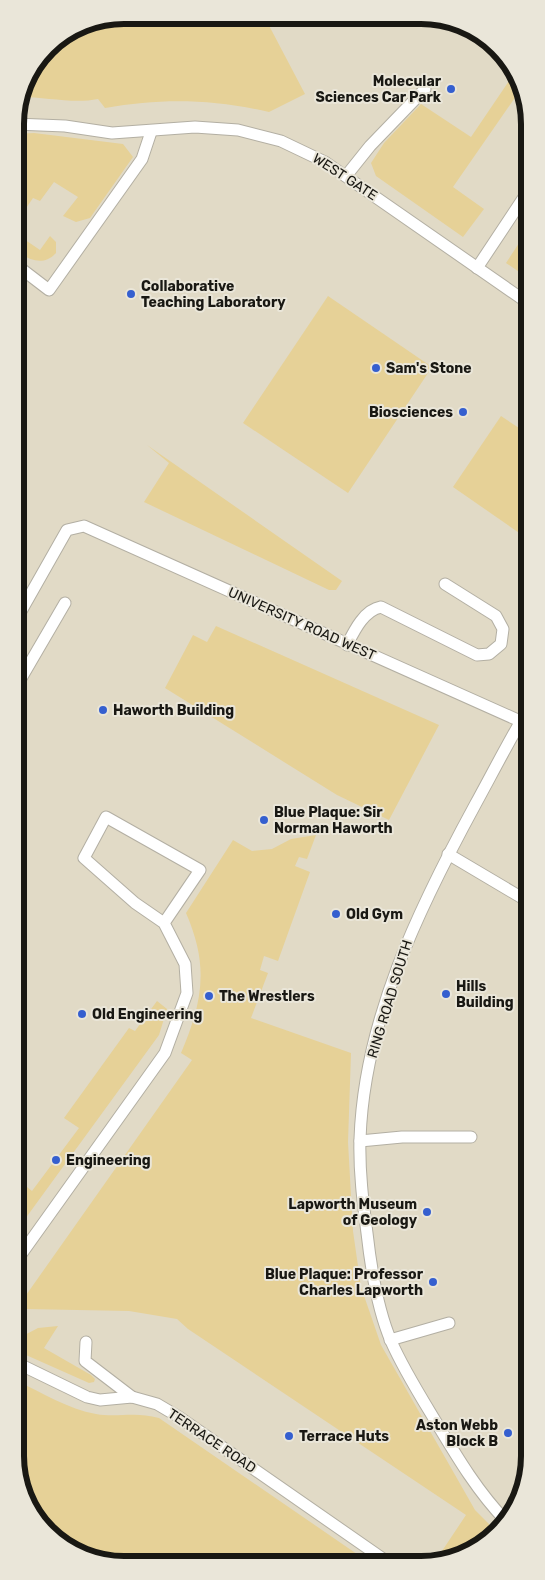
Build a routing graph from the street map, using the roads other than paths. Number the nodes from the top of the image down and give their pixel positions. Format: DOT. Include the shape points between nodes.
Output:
graph roads {
  1 [pos="425,89"];
  2 [pos="24,124"];
  3 [pos="150,132"];
  4 [pos="346,176"];
  5 [pos="521,202"];
  6 [pos="477,268"];
  7 [pos="24,270"];
  8 [pos="521,298"];
  9 [pos="445,584"];
  10 [pos="65,603"];
  11 [pos="24,606"];
  12 [pos="347,645"];
  13 [pos="24,673"];
  14 [pos="520,720"];
  15 [pos="448,854"];
  16 [pos="521,897"];
  17 [pos="164,923"];
  18 [pos="470,1137"];
  19 [pos="360,1141"];
  20 [pos="24,1250"];
  21 [pos="449,1324"];
  22 [pos="390,1340"];
  23 [pos="86,1342"];
  24 [pos="24,1366"];
  25 [pos="132,1398"];
  26 [pos="501,1516"];
  27 [pos="379,1556"];
  1 -- 4 [label="lane"];
  2 -- 3 [label="lane, WEST GATE" via="112,133"];
  3 -- 4 [label="lane, WEST GATE" via="195,127 238,130 281,140"];
  3 -- 7 [label="lane" via="142,159 48,290"];
  4 -- 6 [label="lane, WEST GATE"];
  5 -- 6 [label="lane"];
  6 -- 8 [label="lane, WEST GATE"];
  9 -- 12 [label="lane" via="496,616 502,629 501,644 490,654 477,655 381,607 374,608 362,620"];
  10 -- 13 [label="lane"];
  11 -- 12 [label="lane, UNIVERSITY ROAD WEST" via="67,530 84,526"];
  12 -- 14 [label="lane, UNIVERSITY ROAD WEST"];
  14 -- 15 [label="lane, RING ROAD SOUTH"];
  15 -- 16 [label="lane"];
  15 -- 19 [label="lane, RING ROAD SOUTH" via="410,934 390,988 371,1054"];
  17 -- 17 [label="lane" via="200,870 106,817 84,858 135,903"];
  17 -- 20 [label="lane" via="185,964 187,992 166,1054"];
  18 -- 19 [label="lane"];
  19 -- 22 [label="lane, RING ROAD SOUTH" via="361,1191 368,1243 378,1301"];
  21 -- 22 [label="lane"];
  22 -- 26 [label="lane, RING ROAD SOUTH" via="455,1454 487,1502"];
  23 -- 25 [label="lane" via="86,1361"];
  24 -- 25 [label="lane, TERRACE ROAD" via="86,1397 100,1400"];
  25 -- 27 [label="lane, TERRACE ROAD" via="157,1404 179,1416"];
}
